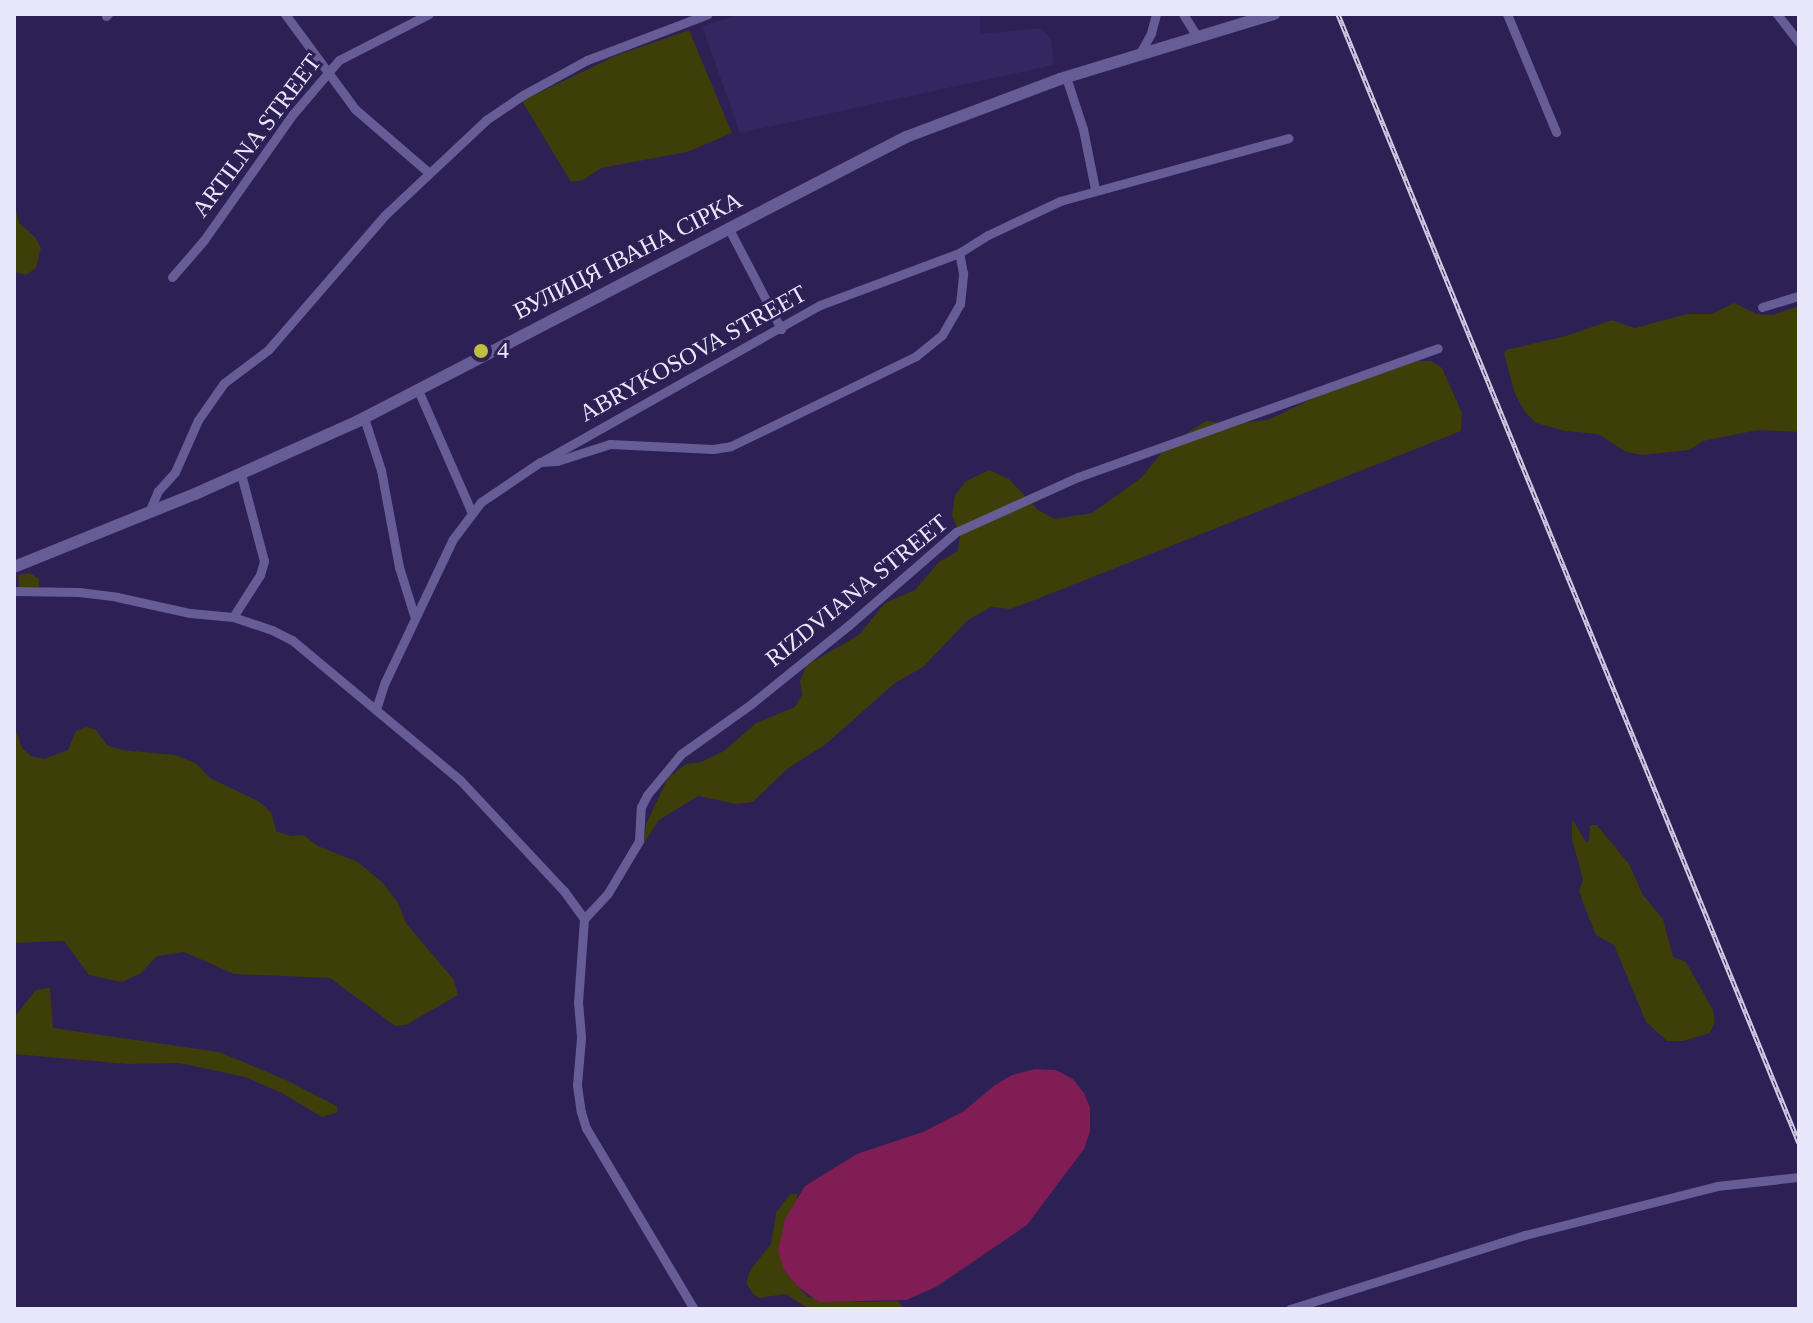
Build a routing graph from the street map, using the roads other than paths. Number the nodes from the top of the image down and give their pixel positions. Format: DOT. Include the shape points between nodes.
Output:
graph roads {
  1 [pos="285,14"];
  2 [pos="429,14"];
  3 [pos="708,14"];
  4 [pos="1156,14"];
  5 [pos="1183,14"];
  6 [pos="1274,14"];
  7 [pos="1507,14"];
  8 [pos="1777,14"];
  9 [pos="1198,38"];
  10 [pos="1799,42"];
  11 [pos="1139,56"];
  12 [pos="329,71"];
  13 [pos="1066,77"];
  14 [pos="1556,132"];
  15 [pos="1288,138"];
  16 [pos="428,172"];
  17 [pos="1095,189"];
  18 [pos="729,229"];
  19 [pos="959,253"];
  20 [pos="172,277"];
  21 [pos="1799,296"];
  22 [pos="1762,307"];
  23 [pos="781,329"];
  24 [pos="1438,348"];
  25 [pos="418,390"];
  26 [pos="364,418"];
  27 [pos="540,462"];
  28 [pos="241,474"];
  29 [pos="149,512"];
  30 [pos="472,513"];
  31 [pos="14,567"];
  32 [pos="14,591"];
  33 [pos="233,617"];
  34 [pos="415,618"];
  35 [pos="376,709"];
  36 [pos="584,919"];
  37 [pos="1798,1177"];
  38 [pos="694,1309"];
  39 [pos="1290,1309"];
  1 -- 12 [label="street"];
  2 -- 12 [label="street, ARTILNA STREET" via="355,50"];
  3 -- 16 [label="street" via="555,76 486,120"];
  4 -- 11 [label="street"];
  5 -- 9 [label="street"];
  6 -- 9 [label="street, ВУЛИЦЯ ІВАНА СІРКА"];
  7 -- 14 [label="street"];
  8 -- 10 [label="street"];
  9 -- 11 [label="street, ВУЛИЦЯ ІВАНА СІРКА"];
  11 -- 13 [label="street, ВУЛИЦЯ ІВАНА СІРКА"];
  12 -- 16 [label="street" via="372,127"];
  12 -- 20 [label="street, ARTILNA STREET"];
  13 -- 17 [label="street"];
  13 -- 18 [label="street, ВУЛИЦЯ ІВАНА СІРКА" via="906,137"];
  15 -- 17 [label="street, ABRYKOSOVA STREET"];
  16 -- 29 [label="street" via="268,350 224,383"];
  17 -- 19 [label="street, ABRYKOSOVA STREET" via="1015,222"];
  18 -- 23 [label="street"];
  18 -- 25 [label="street, ВУЛИЦЯ ІВАНА СІРКА"];
  19 -- 23 [label="street, ABRYKOSOVA STREET" via="820,305"];
  19 -- 27 [label="street, ABRYKOSOVA STREET" via="960,304 933,345 801,414 731,446 622,442"];
  21 -- 22 [label="street"];
  23 -- 27 [label="street, ABRYKOSOVA STREET"];
  24 -- 36 [label="street, RIZDVIANA STREET" via="1078,477 956,532 849,625 681,754 647,795 639,841 608,893"];
  25 -- 26 [label="street, ВУЛИЦЯ ІВАНА СІРКА"];
  25 -- 30 [label="street"];
  26 -- 28 [label="street, ВУЛИЦЯ ІВАНА СІРКА"];
  26 -- 34 [label="street"];
  27 -- 30 [label="street, ABRYKOSOVA STREET"];
  28 -- 29 [label="street, ВУЛИЦЯ ІВАНА СІРКА"];
  28 -- 33 [label="street" via="264,561"];
  29 -- 31 [label="street, ВУЛИЦЯ ІВАНА СІРКА"];
  30 -- 34 [label="street, ABRYKOSOVA STREET" via="453,539"];
  32 -- 33 [label="street" via="79,592"];
  33 -- 35 [label="street" via="292,640"];
  34 -- 35 [label="street, ABRYKOSOVA STREET"];
  35 -- 36 [label="street" via="460,780"];
  36 -- 38 [label="street" via="578,1101 586,1128"];
  37 -- 39 [label="street" via="1717,1186 1525,1235"];
}
